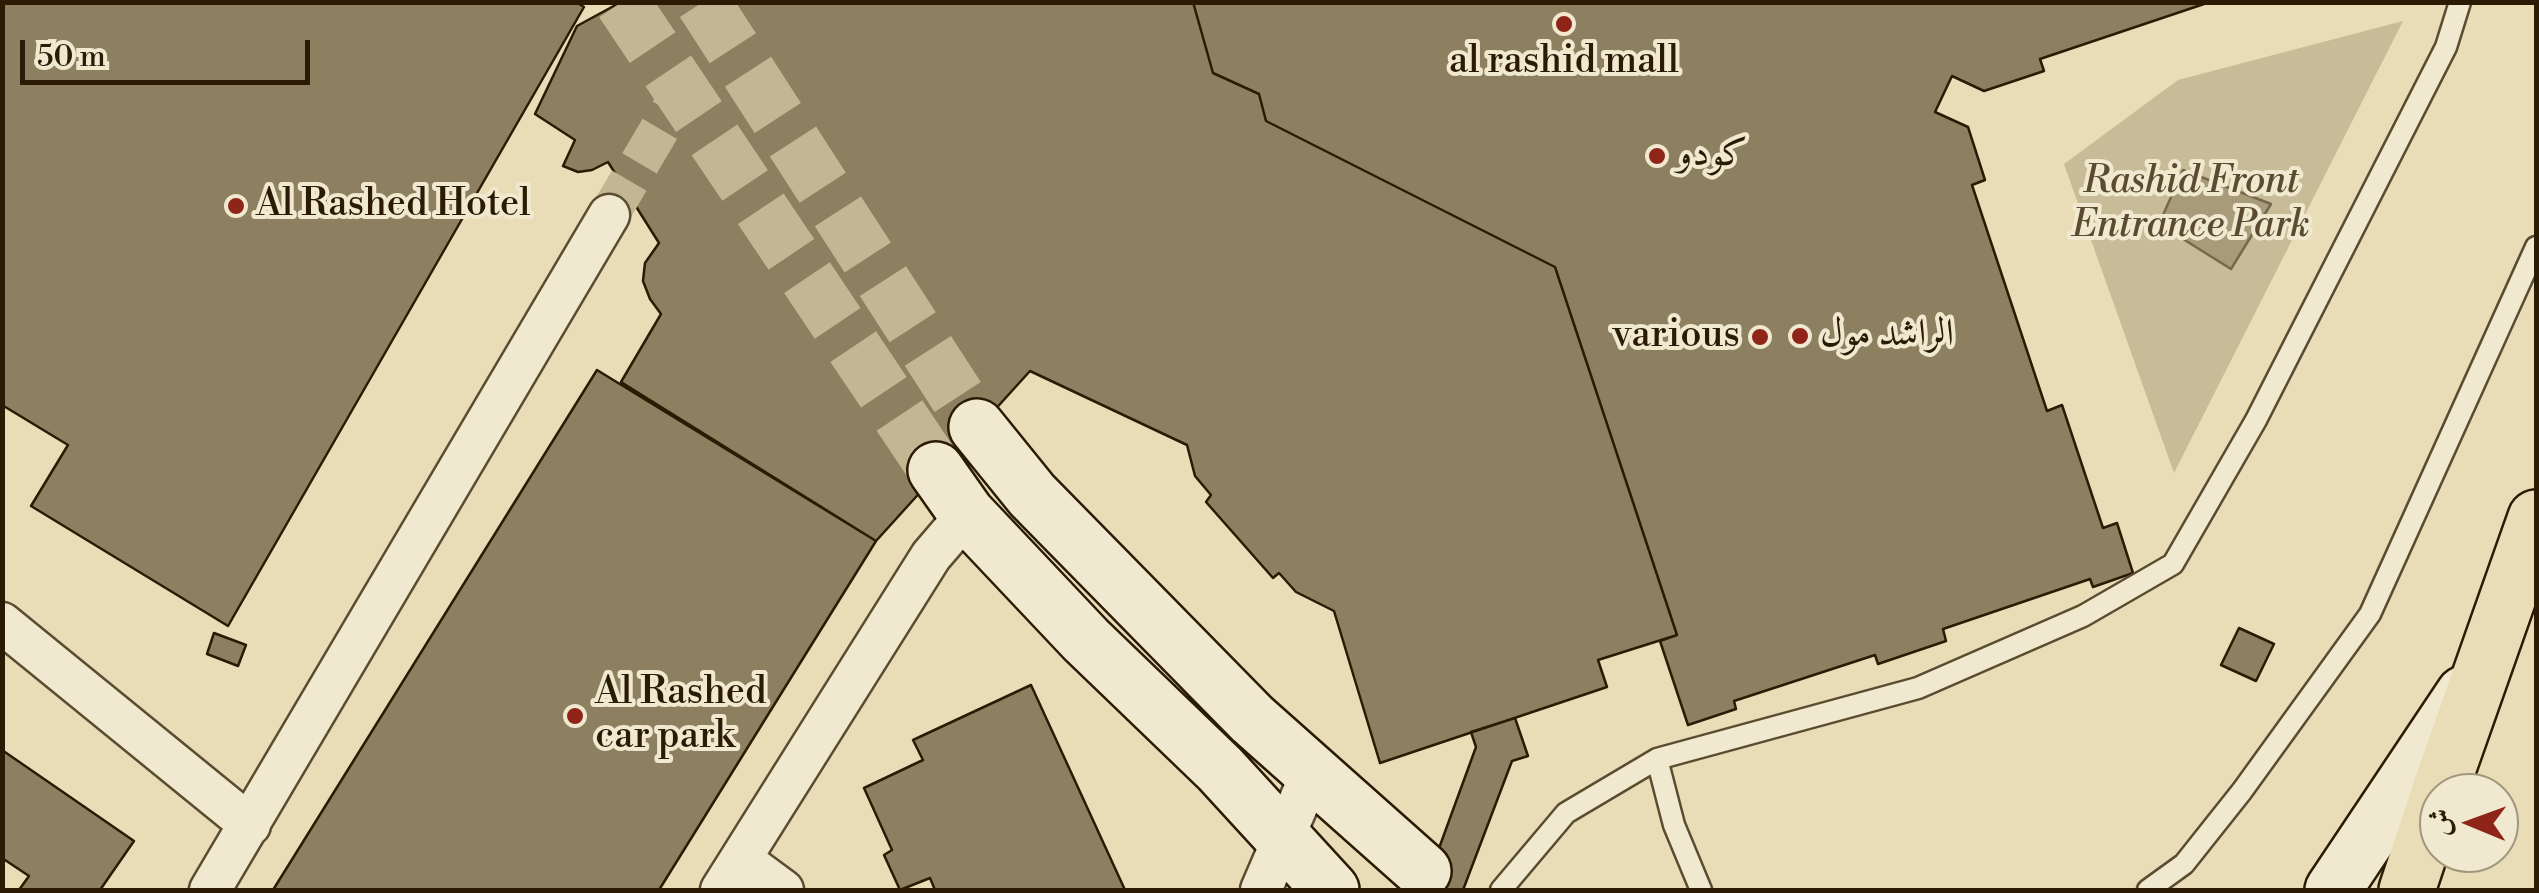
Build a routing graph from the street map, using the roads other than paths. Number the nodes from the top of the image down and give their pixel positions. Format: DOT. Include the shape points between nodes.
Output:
graph roads {
  1 [pos="2460,2"];
  2 [pos="609,215"];
  3 [pos="2536,247"];
  4 [pos="977,427"];
  5 [pos="936,470"];
  6 [pos="968,514"];
  7 [pos="2536,518"];
  8 [pos="2,624"];
  9 [pos="2482,666"];
  10 [pos="1657,759"];
  11 [pos="2446,773"];
  12 [pos="1311,774"];
  13 [pos="250,824"];
  14 [pos="1283,839"];
  15 [pos="2419,854"];
  16 [pos="1423,871"];
  17 [pos="731,875"];
  18 [pos="210,890"];
  19 [pos="783,890"];
  20 [pos="1261,890"];
  21 [pos="1331,890"];
  22 [pos="1501,890"];
  23 [pos="1701,890"];
  24 [pos="2148,890"];
  25 [pos="2334,890"];
  26 [pos="2407,890"];
  1 -- 10 [label="lane" via="2446,46 2256,420 2173,564 2083,616 1918,688"];
  2 -- 13 [label="street"];
  3 -- 24 [label="lane" via="2370,614 2242,792 2184,864"];
  4 -- 12 [label="main road" via="1133,601"];
  5 -- 6 [label="main road"];
  6 -- 14 [label="main road"];
  6 -- 17 [label="street" via="931,556"];
  7 -- 9 [label="main road"];
  8 -- 13 [label="street"];
  9 -- 11 [label="main road"];
  9 -- 25 [label="main road"];
  10 -- 22 [label="lane" via="1566,813"];
  10 -- 23 [label="lane"];
  12 -- 14 [label="street"];
  12 -- 16 [label="main road"];
  13 -- 18 [label="street"];
  14 -- 20 [label="street"];
  14 -- 21 [label="main road"];
  15 -- 26 [label="main road"];
  17 -- 19 [label="street"];
}
